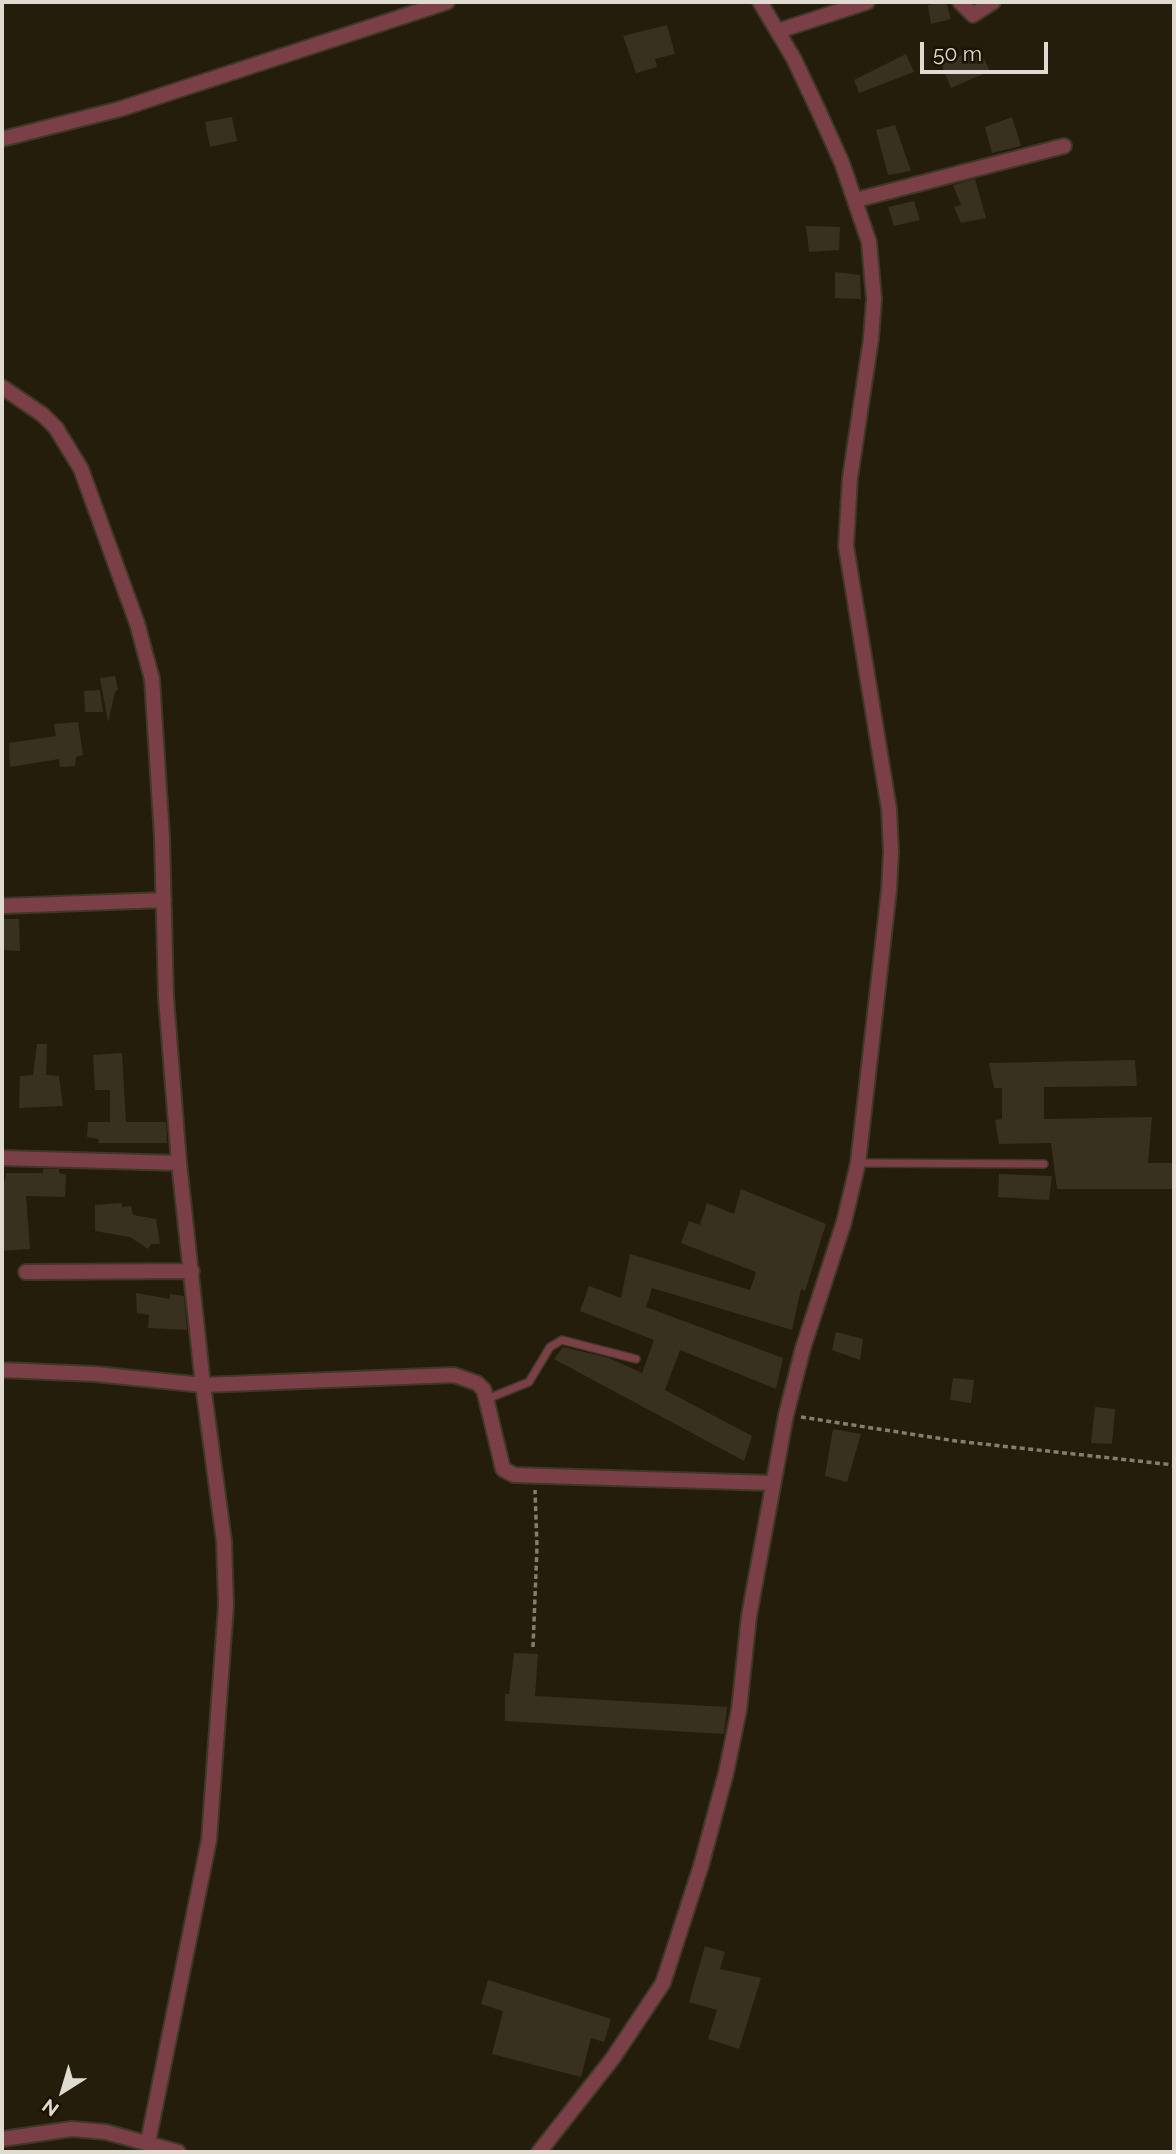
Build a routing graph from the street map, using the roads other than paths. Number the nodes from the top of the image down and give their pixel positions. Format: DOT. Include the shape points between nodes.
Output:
graph roads {
  1 [pos="447,2"];
  2 [pos="760,2"];
  3 [pos="867,2"];
  4 [pos="960,2"];
  5 [pos="993,2"];
  6 [pos="778,31"];
  7 [pos="2,139"];
  8 [pos="1064,146"];
  9 [pos="856,200"];
  10 [pos="2,387"];
  11 [pos="164,900"];
  12 [pos="2,906"];
  13 [pos="2,1158"];
  14 [pos="179,1163"];
  15 [pos="858,1163"];
  16 [pos="1044,1164"];
  17 [pos="192,1271"];
  18 [pos="26,1272"];
  19 [pos="636,1359"];
  20 [pos="2,1370"];
  21 [pos="203,1385"];
  22 [pos="487,1399"];
  23 [pos="772,1483"];
  24 [pos="2,2139"];
  25 [pos="148,2142"];
  26 [pos="178,2152"];
  27 [pos="539,2152"];
  1 -- 7 [label="street" via="120,109"];
  2 -- 6 [label="street"];
  3 -- 6 [label="street"];
  4 -- 5 [label="street" via="973,15"];
  6 -- 9 [label="street"];
  8 -- 9 [label="street"];
  9 -- 15 [label="street" via="870,242 874,299 850,478 846,547 889,809 891,852"];
  10 -- 11 [label="street" via="43,415 75,459 91,491 137,623 152,679"];
  11 -- 12 [label="street"];
  11 -- 14 [label="street" via="166,997"];
  13 -- 14 [label="street"];
  14 -- 17 [label="street"];
  15 -- 16 [label="lane"];
  15 -- 23 [label="street" via="844,1222 806,1336"];
  17 -- 18 [label="street"];
  17 -- 21 [label="street"];
  19 -- 22 [label="lane" via="562,1340 547,1351 529,1382"];
  20 -- 21 [label="street"];
  21 -- 22 [label="street" via="436,1374 477,1383"];
  21 -- 25 [label="street" via="224,1541 226,1605 213,1804"];
  22 -- 23 [label="street" via="503,1469 514,1475"];
  23 -- 27 [label="street" via="726,1773 676,1951 647,2010"];
  24 -- 25 [label="street" via="72,2129"];
  25 -- 26 [label="street"];
}
